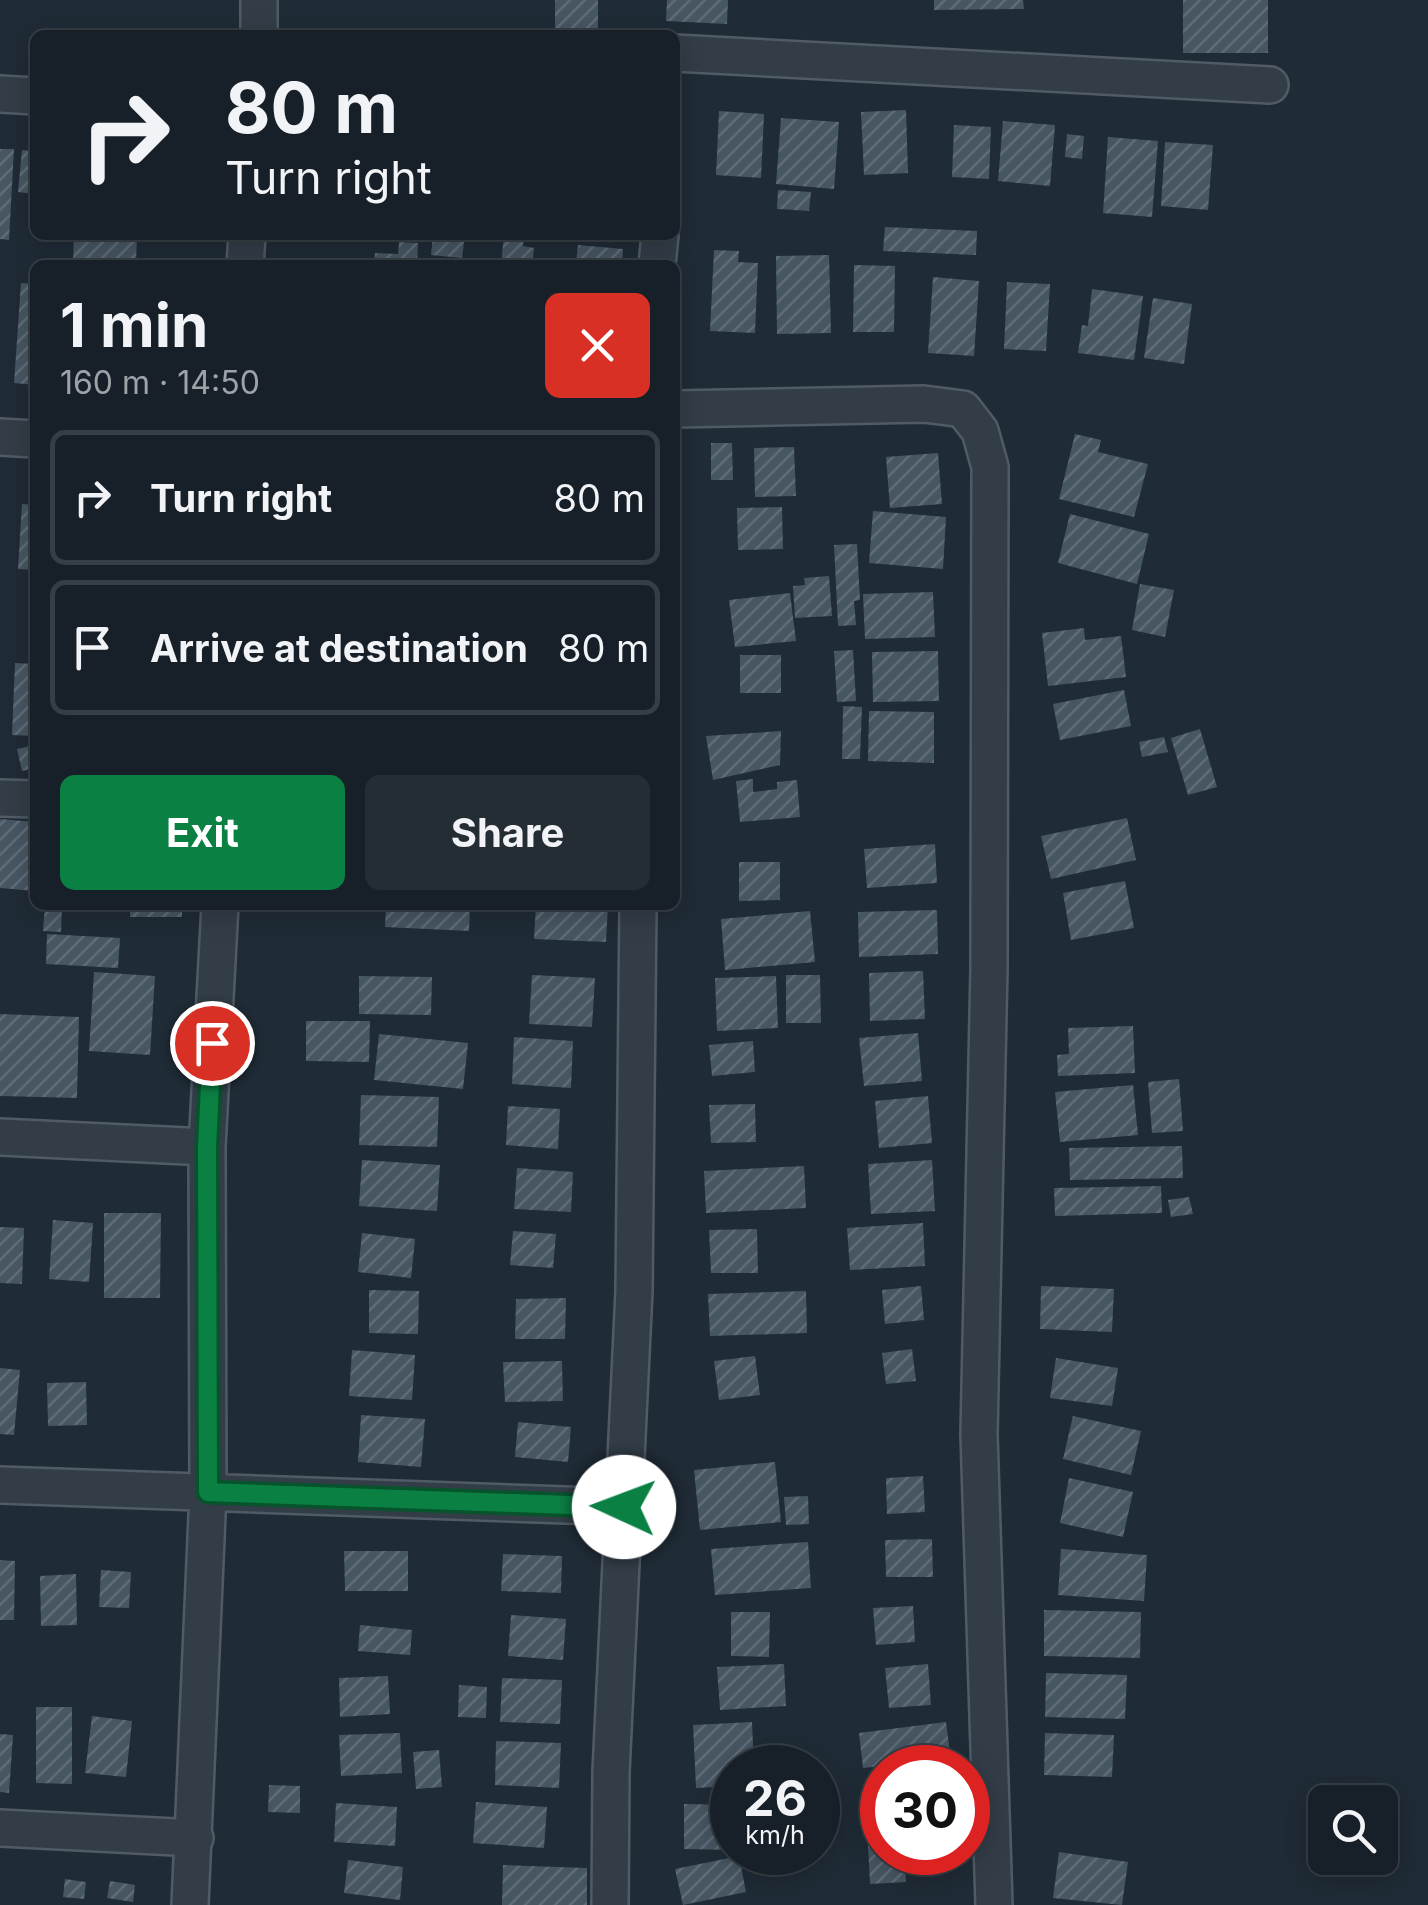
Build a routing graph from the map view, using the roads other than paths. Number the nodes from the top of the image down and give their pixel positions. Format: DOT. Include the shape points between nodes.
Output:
graph roads {
  1 [pos="260,0"];
  2 [pos="259,30"];
  3 [pos="680,55"];
  4 [pos="1270,85"];
  5 [pos="0,94"];
  6 [pos="30,96"];
  7 [pos="680,409"];
  8 [pos="0,437"];
  9 [pos="30,439"];
  10 [pos="0,798"];
  11 [pos="30,799"];
  12 [pos="220,910"];
  13 [pos="638,910"];
  14 [pos="0,1137"];
  15 [pos="207,1147"];
  16 [pos="0,1485"];
  17 [pos="208,1492"];
  18 [pos="624,1507"];
  19 [pos="0,1828"];
  20 [pos="195,1838"];
  21 [pos="190,1905"];
  22 [pos="610,1905"];
  23 [pos="994,1905"];
  1 -- 2 [label="street"];
  3 -- 4 [label="street"];
  5 -- 6 [label="street"];
  7 -- 23 [label="street" via="963,409 980,431 990,467 990,968 979,1434"];
  8 -- 9 [label="street"];
  10 -- 11 [label="street"];
  12 -- 15 [label="street"];
  13 -- 18 [label="street"];
  14 -- 15 [label="street"];
  15 -- 17 [label="street"];
  16 -- 17 [label="street"];
  17 -- 18 [label="street"];
  17 -- 20 [label="street"];
  18 -- 22 [label="street"];
  19 -- 20 [label="street"];
  20 -- 21 [label="street"];
}
